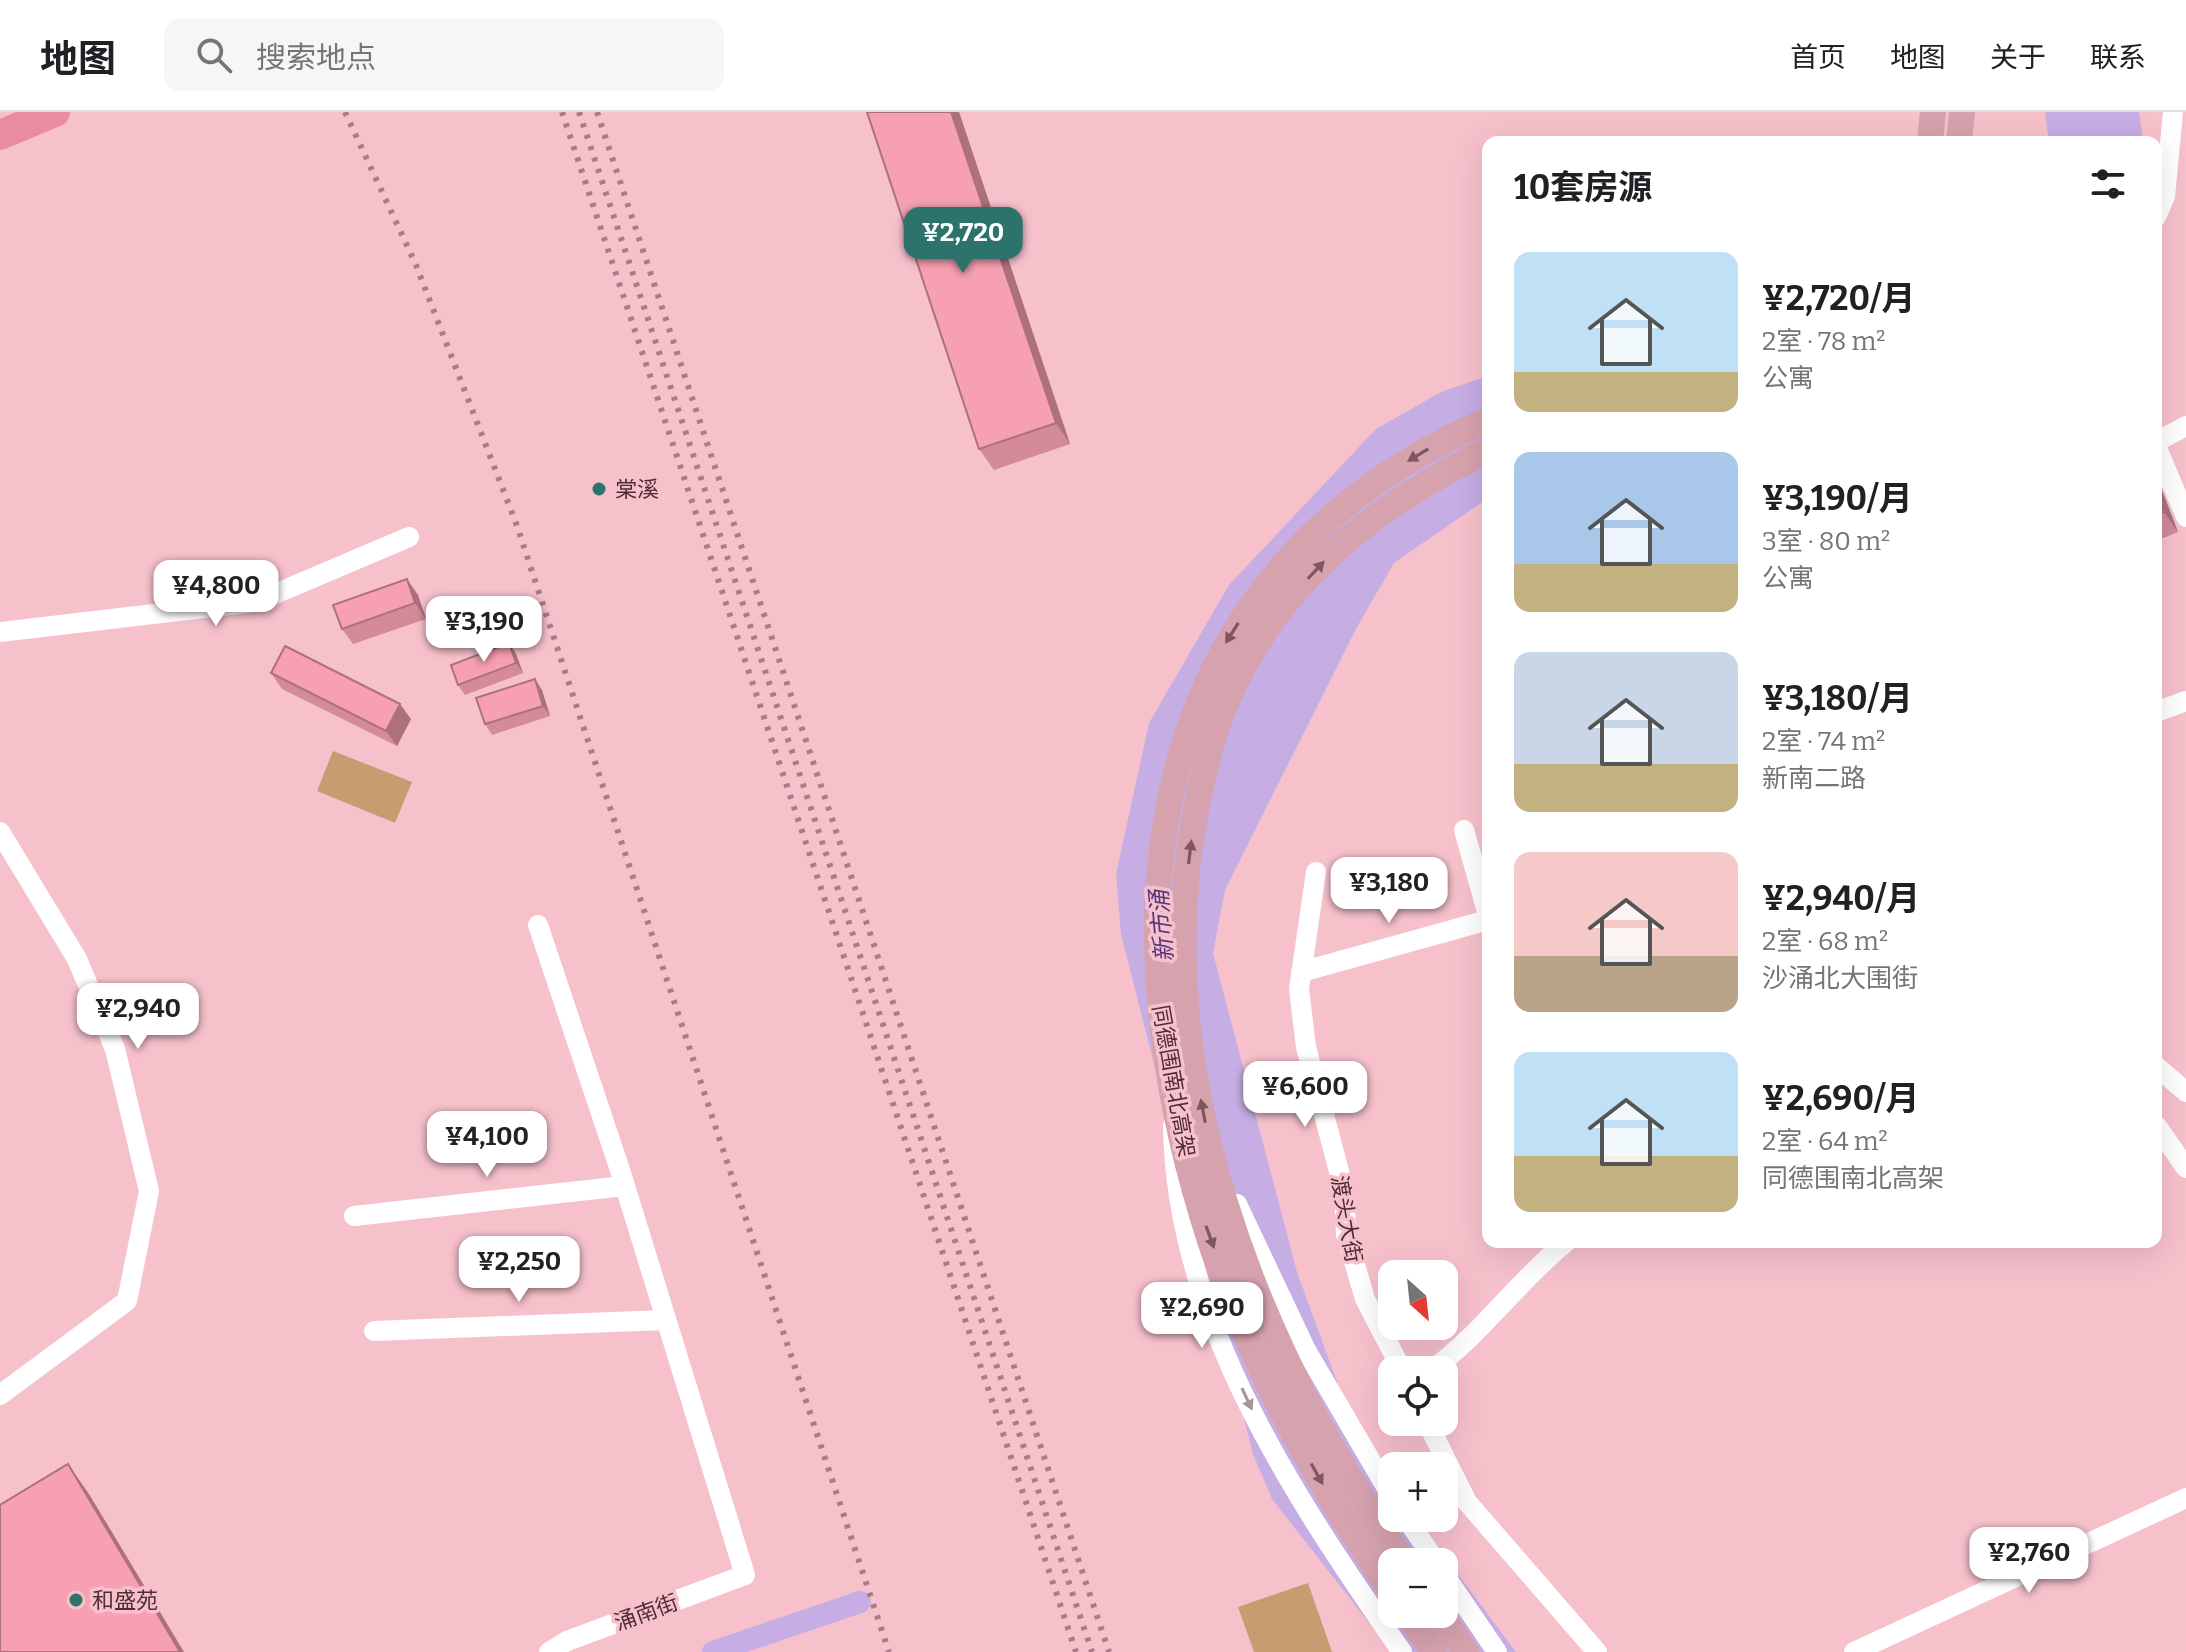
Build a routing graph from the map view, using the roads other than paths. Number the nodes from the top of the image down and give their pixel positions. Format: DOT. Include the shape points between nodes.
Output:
graph roads {
  1 [pos="55,112"];
  2 [pos="1933,112"];
  3 [pos="1962,112"];
  4 [pos="2173,112"];
  5 [pos="0,135"];
  6 [pos="1931,136"];
  7 [pos="1960,136"];
  8 [pos="2162,203"];
  9 [pos="1482,423"];
  10 [pos="2186,426"];
  11 [pos="2162,440"];
  12 [pos="1482,453"];
  13 [pos="2162,459"];
  14 [pos="2186,517"];
  15 [pos="409,537"];
  16 [pos="0,632"];
  17 [pos="2186,701"];
  18 [pos="2162,710"];
  19 [pos="1464,830"];
  20 [pos="0,832"];
  21 [pos="1316,872"];
  22 [pos="1482,895"];
  23 [pos="1482,919"];
  24 [pos="538,925"];
  25 [pos="1301,972"];
  26 [pos="2162,1071"];
  27 [pos="1172,1081"];
  28 [pos="2186,1092"];
  29 [pos="2162,1134"];
  30 [pos="1210,1145"];
  31 [pos="2186,1168"];
  32 [pos="624,1186"];
  33 [pos="354,1216"];
  34 [pos="1559,1248"];
  35 [pos="665,1320"];
  36 [pos="374,1331"];
  37 [pos="1395,1356"];
  38 [pos="1447,1356"];
  39 [pos="0,1395"];
  40 [pos="1434,1436"];
  41 [pos="1378,1473"];
  42 [pos="2186,1498"];
  43 [pos="1395,1548"];
  44 [pos="1378,1570"];
  45 [pos="1458,1595"];
  46 [pos="1417,1628"];
  47 [pos="1450,1628"];
  48 [pos="549,1652"];
  49 [pos="1402,1652"];
  50 [pos="1434,1652"];
  51 [pos="1466,1652"];
  52 [pos="1497,1652"];
  53 [pos="1597,1652"];
  54 [pos="1854,1652"];
  1 -- 5 [label="highway"];
  2 -- 6 [label="main road"];
  3 -- 7 [label="main road"];
  4 -- 8 [label="street"];
  9 -- 27 [label="main road, 同德围南北高架, one-way" via="1397,468 1320,527 1261,591 1209,674 1177,760 1160,856 1158,965"];
  10 -- 11 [label="street"];
  30 -- 12 [label="main road, 同德围南北高架, one-way" via="1184,958 1186,879 1210,739 1265,631 1336,548 1422,486"];
  13 -- 14 [label="street"];
  15 -- 16 [label="street" via="256,602"];
  17 -- 18 [label="street"];
  19 -- 22 [label="street"];
  20 -- 39 [label="street" via="77,959 115,1049 149,1191 127,1301"];
  21 -- 25 [label="street, 渡头大街"];
  23 -- 25 [label="street"];
  24 -- 32 [label="street"];
  25 -- 37 [label="street, 渡头大街" via="1306,1047 1344,1190 1346,1234 1365,1299"];
  26 -- 28 [label="street"];
  27 -- 44 [label="main road, 同德围南北高架, one-way" via="1202,1216 1245,1329 1291,1428"];
  27 -- 49 [label="street, one-way" via="1178,1199 1216,1327 1281,1461"];
  29 -- 31 [label="street"];
  30 -- 41 [label="street" via="1306,1350"];
  30 -- 43 [label="main road, 同德围南北高架" via="1251,1276 1305,1401"];
  32 -- 33 [label="street"];
  32 -- 35 [label="street"];
  34 -- 38 [label="street"];
  35 -- 36 [label="street"];
  35 -- 48 [label="street, 涌南街" via="745,1575"];
  40 -- 53 [label="street" via="1467,1502"];
  42 -- 54 [label="street"];
  45 -- 52 [label="street"];
  46 -- 50 [label="main road"];
  47 -- 51 [label="main road"];
}
